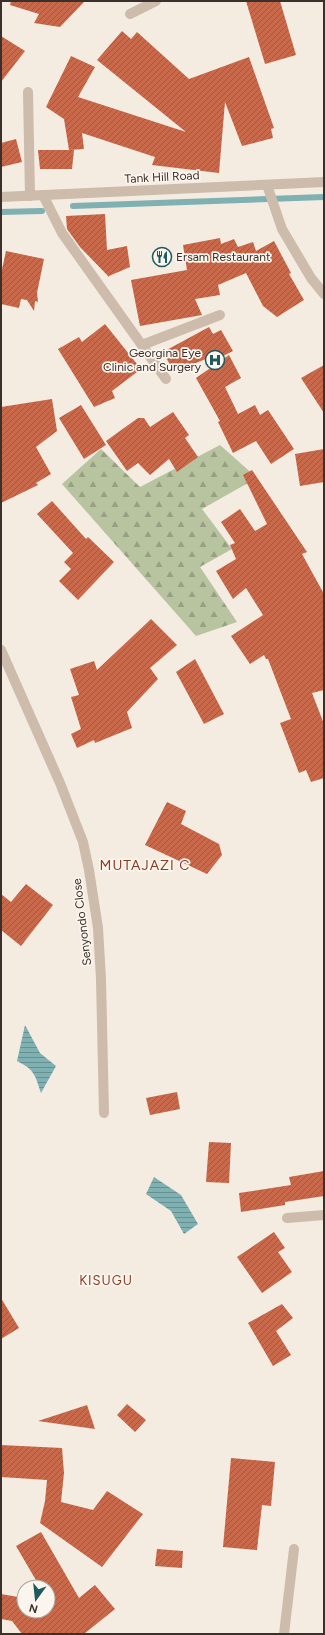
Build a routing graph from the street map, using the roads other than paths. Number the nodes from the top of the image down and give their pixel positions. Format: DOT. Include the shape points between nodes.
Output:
graph roads {
  1 [pos="156,1"];
  2 [pos="130,14"];
  3 [pos="28,92"];
  4 [pos="324,182"];
  5 [pos="267,185"];
  6 [pos="43,195"];
  7 [pos="30,196"];
  8 [pos="1,197"];
  9 [pos="324,294"];
  10 [pos="220,315"];
  11 [pos="142,345"];
  12 [pos="166,379"];
  13 [pos="1,650"];
  14 [pos="104,1113"];
  15 [pos="324,1215"];
  16 [pos="287,1218"];
  17 [pos="294,1549"];
  18 [pos="284,1634"];
  1 -- 2 [label="street"];
  3 -- 7 [label="street"];
  4 -- 5 [label="street, Tank Hill Road"];
  5 -- 6 [label="street, Tank Hill Road"];
  5 -- 9 [label="street" via="282,229 311,278"];
  6 -- 7 [label="street, Tank Hill Road"];
  6 -- 11 [label="street" via="62,233"];
  7 -- 8 [label="street, Tank Hill Road"];
  10 -- 11 [label="street"];
  11 -- 12 [label="street"];
  13 -- 14 [label="street, Senyondo Close" via="60,783 82,842 89,870 98,928"];
  15 -- 16 [label="street"];
  17 -- 18 [label="street"];
}
